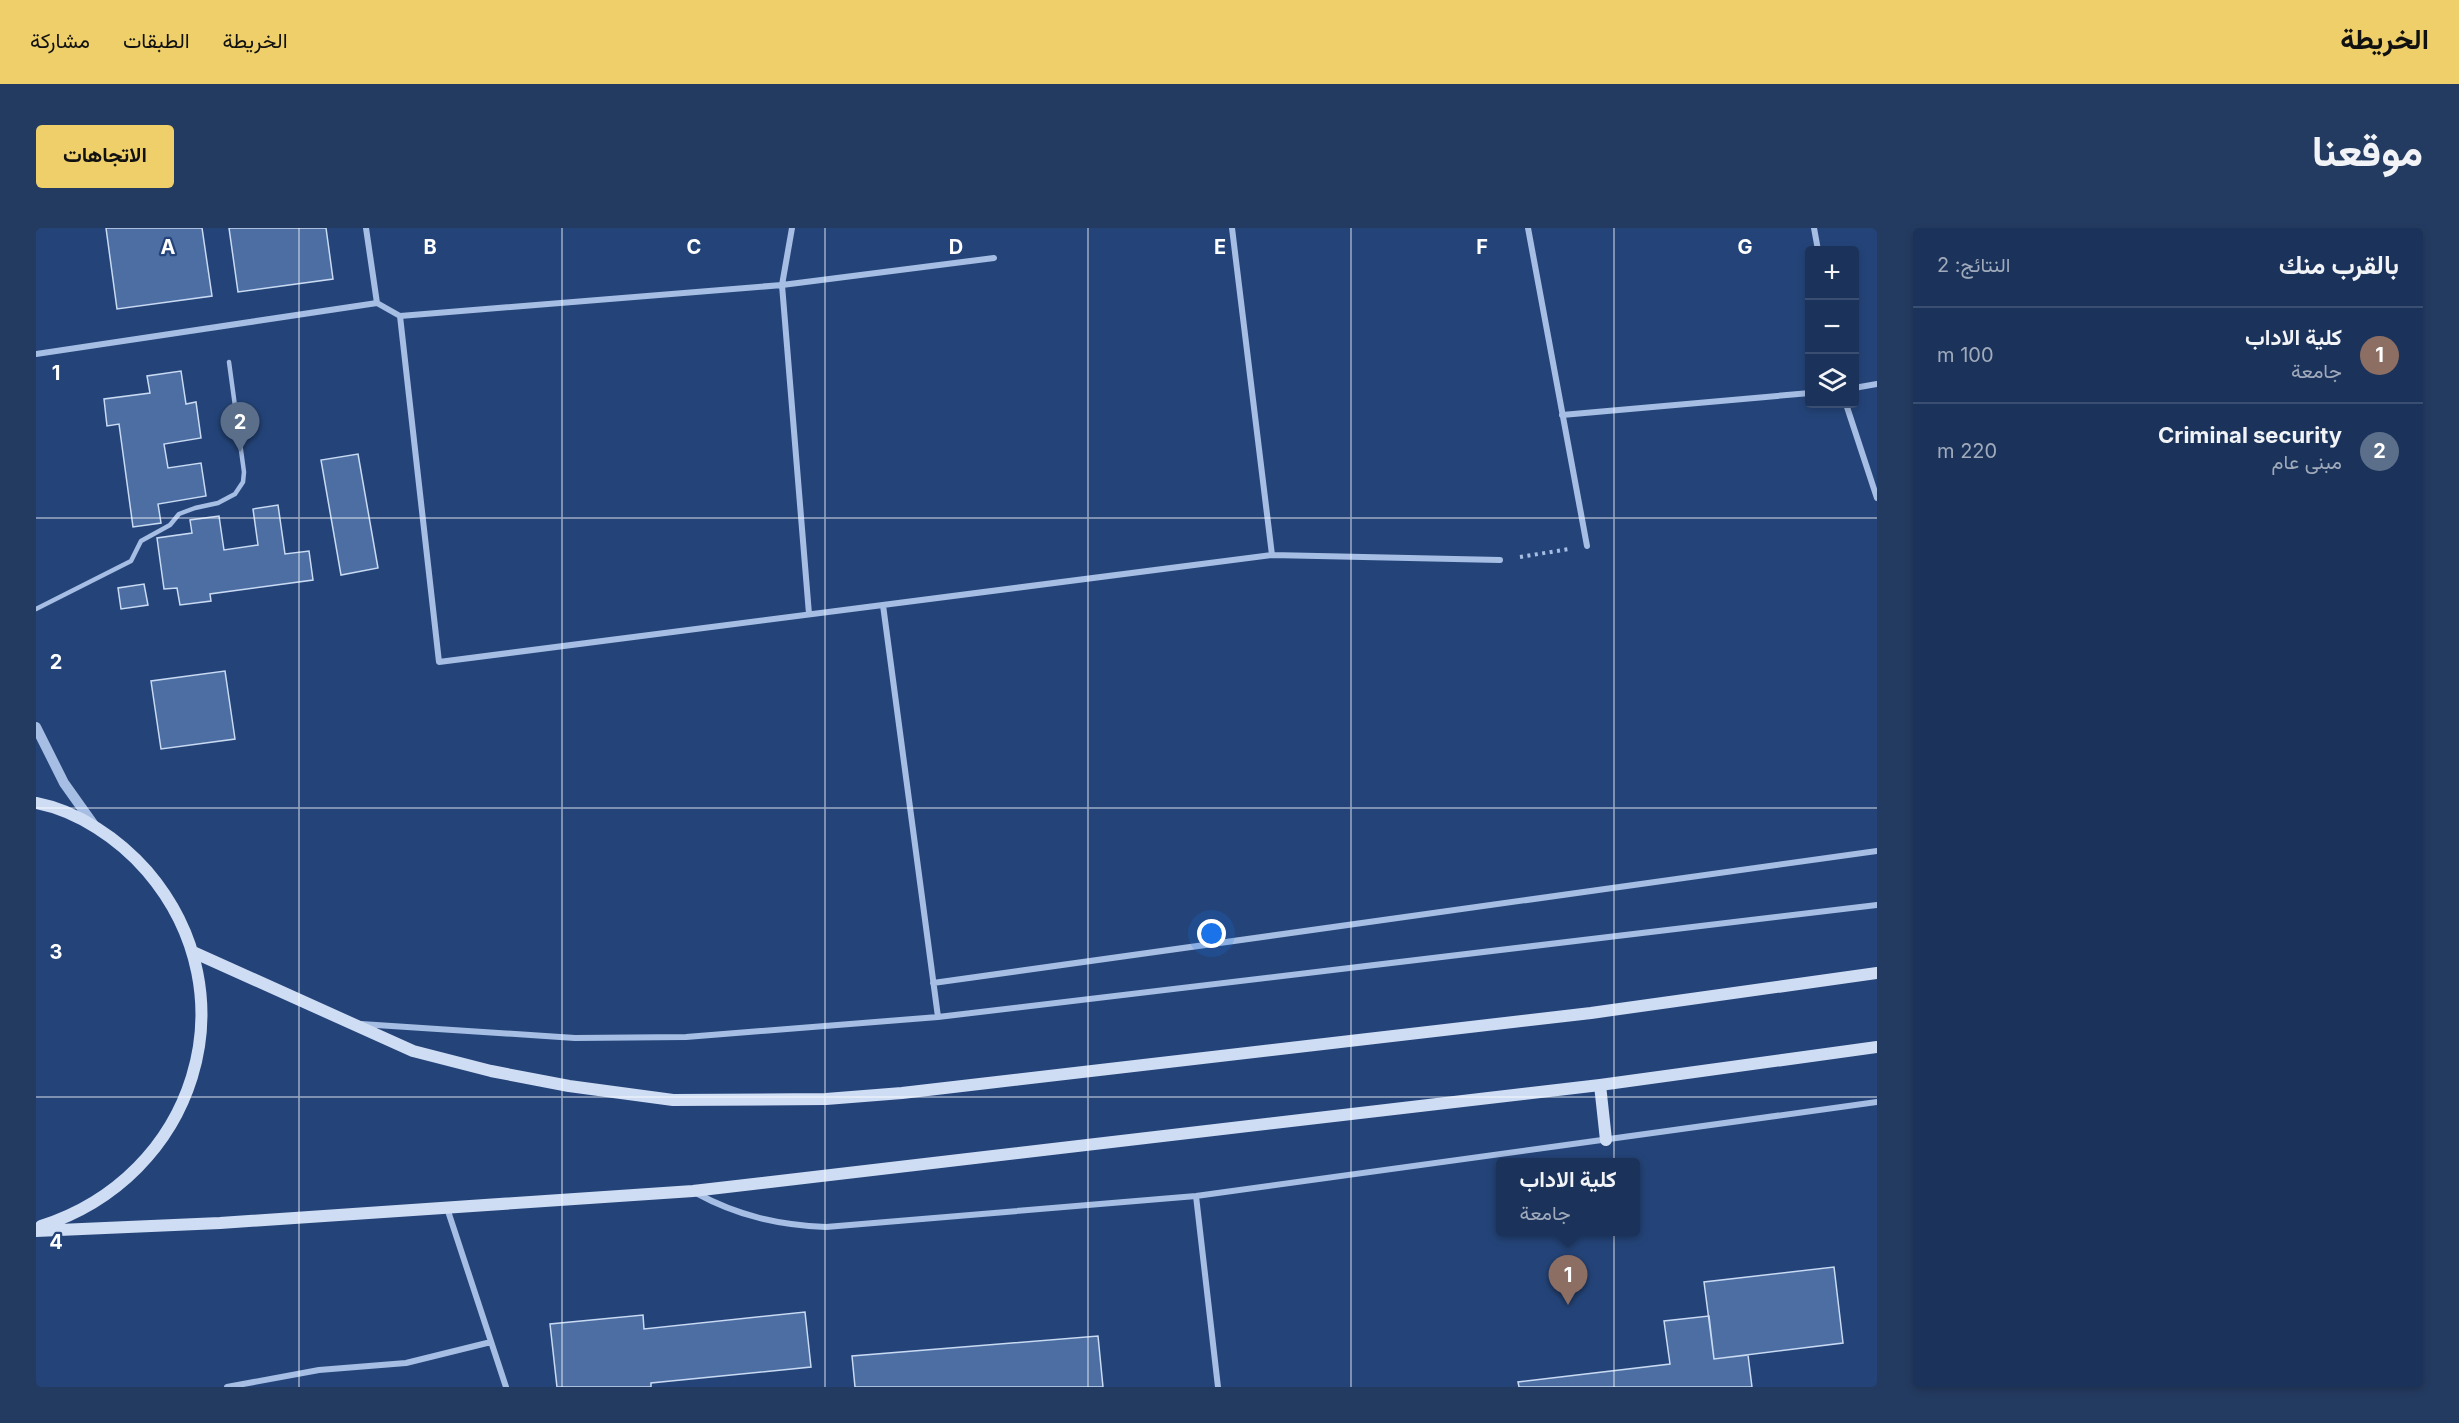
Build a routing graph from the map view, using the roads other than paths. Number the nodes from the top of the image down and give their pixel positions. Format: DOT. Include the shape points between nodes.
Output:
graph roads {
  1 [pos="366,228"];
  2 [pos="792,228"];
  3 [pos="1232,228"];
  4 [pos="1528,228"];
  5 [pos="1814,228"];
  6 [pos="1817,246"];
  7 [pos="994,258"];
  8 [pos="782,285"];
  9 [pos="377,303"];
  10 [pos="400,316"];
  11 [pos="36,354"];
  12 [pos="229,362"];
  13 [pos="1877,384"];
  14 [pos="1859,387"];
  15 [pos="1805,393"];
  16 [pos="1847,408"];
  17 [pos="1562,415"];
  18 [pos="1877,498"];
  19 [pos="1587,546"];
  20 [pos="1272,555"];
  21 [pos="1500,560"];
  22 [pos="883,605"];
  23 [pos="36,609"];
  24 [pos="809,614"];
  25 [pos="36,727"];
  26 [pos="36,803"];
  27 [pos="96,828"];
  28 [pos="1877,850"];
  29 [pos="1877,905"];
  30 [pos="193,952"];
  31 [pos="1877,973"];
  32 [pos="933,983"];
  33 [pos="938,1017"];
  34 [pos="351,1024"];
  35 [pos="1877,1047"];
  36 [pos="1600,1085"];
  37 [pos="1877,1102"];
  38 [pos="1606,1140"];
  39 [pos="693,1191"];
  40 [pos="1196,1196"];
  41 [pos="447,1208"];
  42 [pos="36,1229"];
  43 [pos="491,1341"];
  44 [pos="227,1387"];
  45 [pos="506,1387"];
  46 [pos="1218,1387"];
  1 -- 9 [label="street"];
  2 -- 8 [label="street"];
  3 -- 20 [label="street"];
  4 -- 17 [label="street"];
  5 -- 6 [label="street"];
  7 -- 8 [label="street"];
  8 -- 10 [label="street"];
  8 -- 24 [label="street"];
  9 -- 10 [label="street"];
  9 -- 11 [label="street"];
  10 -- 24 [label="street" via="439,662"];
  12 -- 23 [label="lane" via="244,472 240,489 218,503 179,514 170,525 141,541 131,561"];
  13 -- 14 [label="street"];
  15 -- 17 [label="street"];
  16 -- 18 [label="street"];
  17 -- 19 [label="street"];
  20 -- 21 [label="street"];
  20 -- 22 [label="street"];
  22 -- 24 [label="street"];
  22 -- 32 [label="street"];
  25 -- 27 [label="street" via="64,783"];
  26 -- 27 [label="main road"];
  27 -- 30 [label="main road" via="118,843 156,881 184,927"];
  28 -- 32 [label="street"];
  29 -- 33 [label="street"];
  30 -- 34 [label="main road"];
  30 -- 42 [label="main road" via="201,998 200,1044 189,1090 168,1131 139,1168 104,1197"];
  31 -- 34 [label="main road" via="1591,1013 826,1099 673,1100 569,1086 413,1051"];
  32 -- 33 [label="street"];
  33 -- 34 [label="street" via="686,1036 575,1038"];
  35 -- 36 [label="main road"];
  36 -- 38 [label="main road"];
  36 -- 39 [label="main road"];
  37 -- 38 [label="street"];
  38 -- 40 [label="street"];
  39 -- 40 [label="street" via="717,1205 761,1220 826,1227"];
  39 -- 41 [label="main road"];
  40 -- 46 [label="street"];
  41 -- 42 [label="main road"];
  41 -- 43 [label="street"];
  43 -- 44 [label="street" via="406,1363 319,1370"];
  43 -- 45 [label="street"];
}
